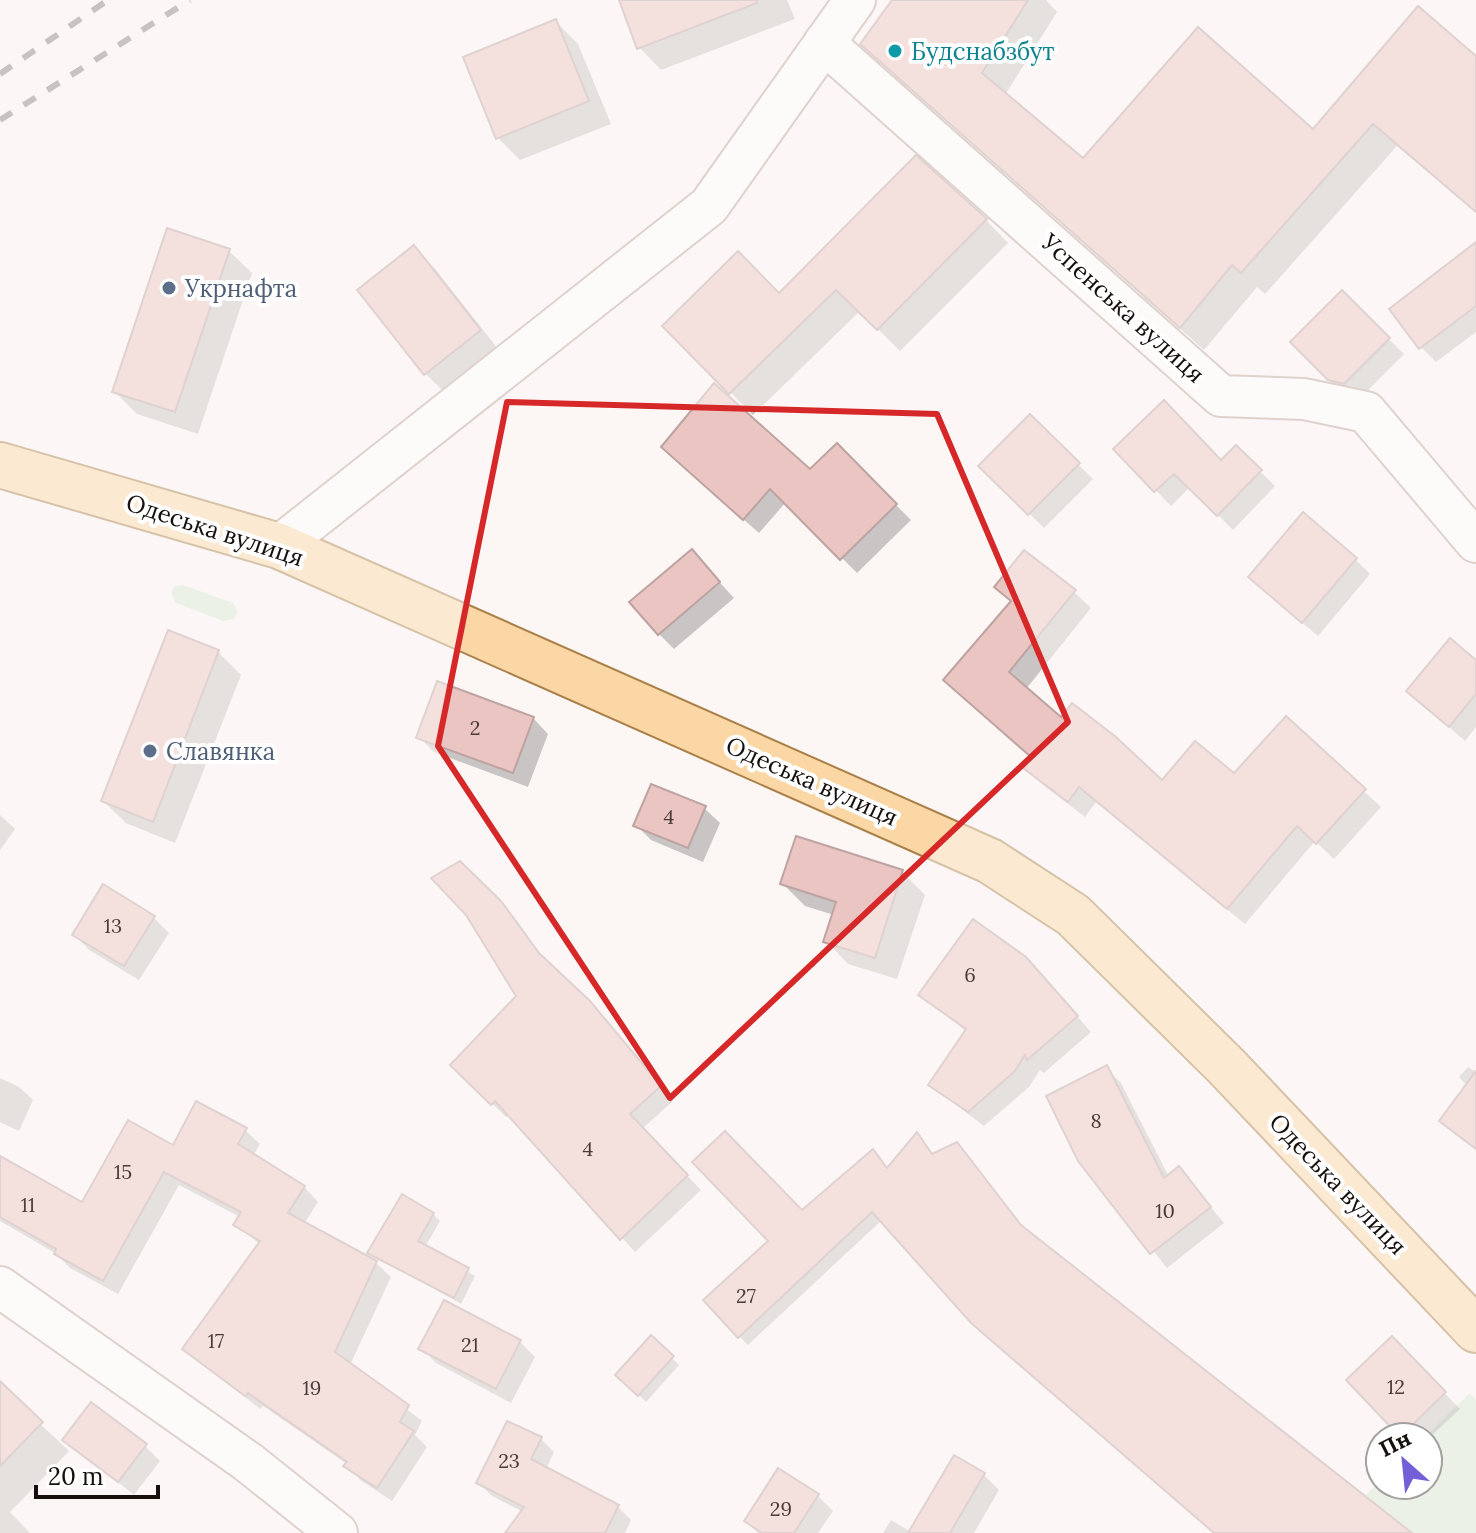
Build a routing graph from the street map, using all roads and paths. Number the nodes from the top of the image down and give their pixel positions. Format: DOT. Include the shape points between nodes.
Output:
graph roads {
  1 [pos="855,0"];
  2 [pos="824,43"];
  3 [pos="0,465"];
  4 [pos="1476,542"];
  5 [pos="279,546"];
  6 [pos="0,1287"];
  7 [pos="1476,1330"];
  8 [pos="337,1533"];
  1 -- 2 [label="street"];
  2 -- 4 [label="street, Успенська вулиця" via="1221,396 1304,399 1366,412"];
  2 -- 5 [label="street" via="709,206"];
  3 -- 5 [label="main road, Одеська вулиця"];
  5 -- 7 [label="main road, Одеська вулиця" via="990,861 1073,915 1227,1067"];
  6 -- 8 [label="street" via="248,1462"];
}
